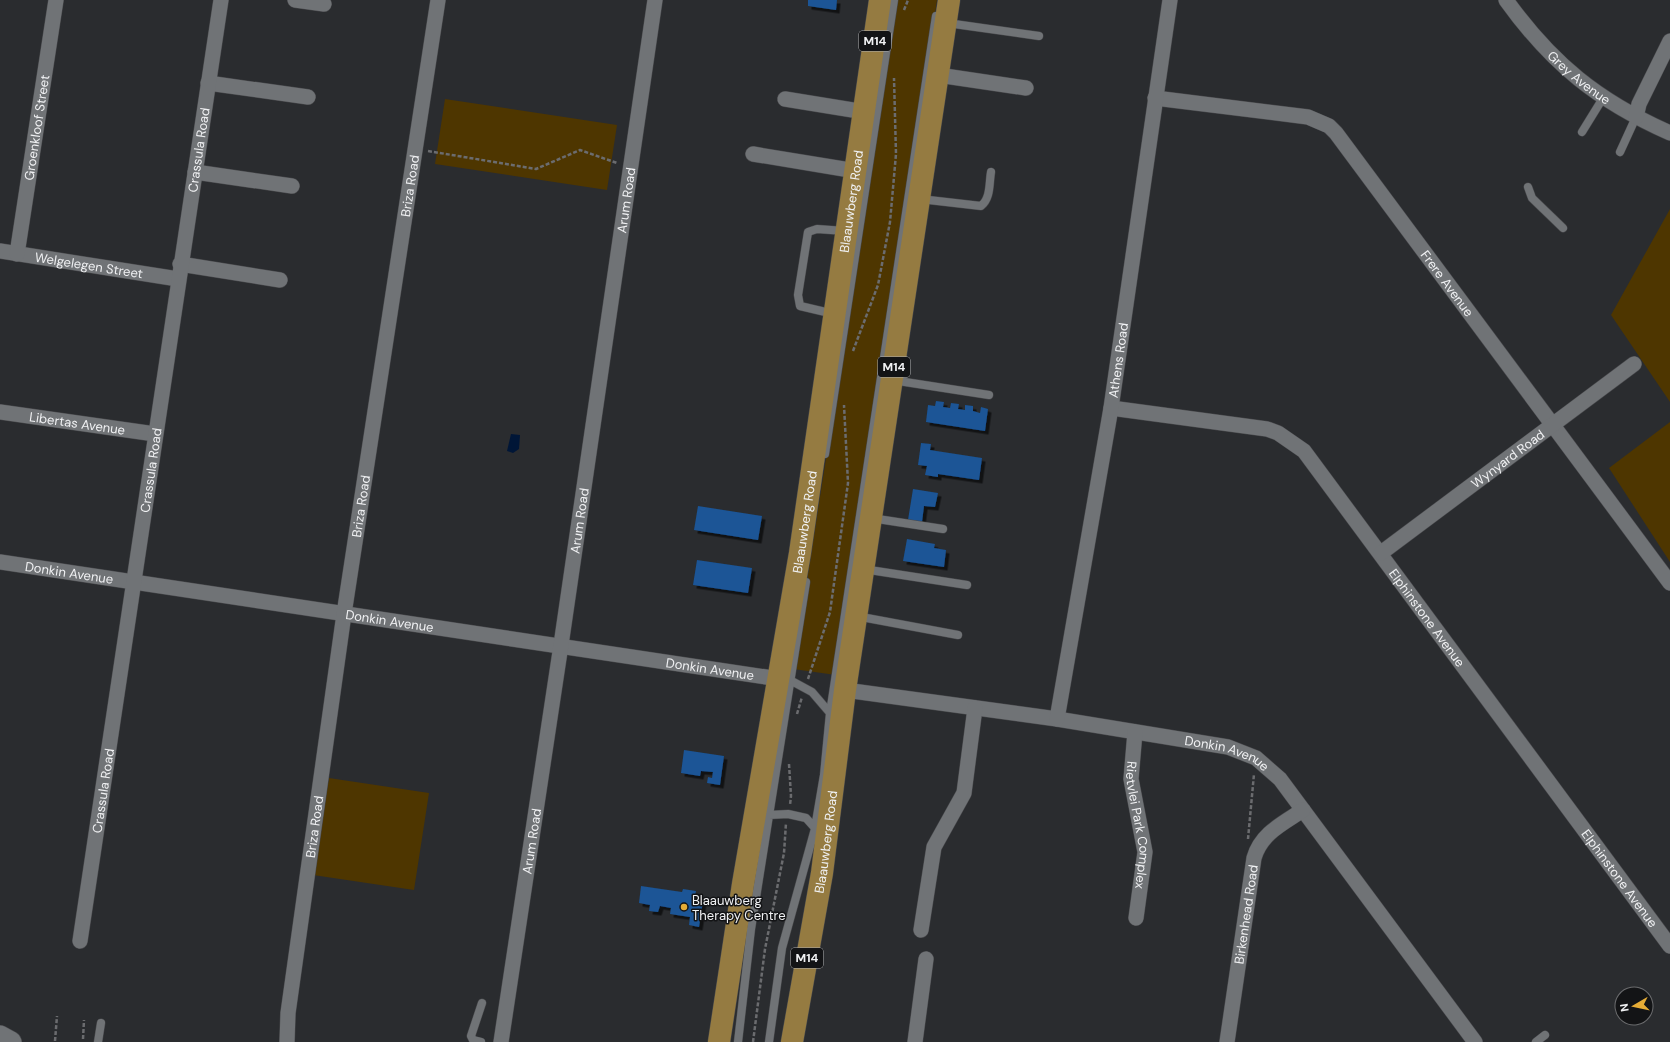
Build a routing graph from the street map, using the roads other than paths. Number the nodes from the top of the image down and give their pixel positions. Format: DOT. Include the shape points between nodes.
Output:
graph roads {
  1 [pos="56,0"];
  2 [pos="221,0"];
  3 [pos="295,0"];
  4 [pos="438,0"];
  5 [pos="655,0"];
  6 [pos="880,0"];
  7 [pos="894,0"];
  8 [pos="1170,0"];
  9 [pos="1506,0"];
  10 [pos="324,4"];
  11 [pos="944,10"];
  12 [pos="1039,36"];
  13 [pos="1670,41"];
  14 [pos="938,75"];
  15 [pos="208,83"];
  16 [pos="1026,88"];
  17 [pos="308,97"];
  18 [pos="1155,98"];
  19 [pos="1603,98"];
  20 [pos="785,99"];
  21 [pos="865,112"];
  22 [pos="1636,117"];
  23 [pos="1582,132"];
  24 [pos="1670,133"];
  25 [pos="1620,152"];
  26 [pos="753,154"];
  27 [pos="856,170"];
  28 [pos="195,172"];
  29 [pos="991,172"];
  30 [pos="292,186"];
  31 [pos="1528,187"];
  32 [pos="920,199"];
  33 [pos="1564,228"];
  34 [pos="847,232"];
  35 [pos="0,251"];
  36 [pos="18,254"];
  37 [pos="179,271"];
  38 [pos="280,280"];
  39 [pos="835,314"];
  40 [pos="1634,364"];
  41 [pos="892,380"];
  42 [pos="988,395"];
  43 [pos="1111,408"];
  44 [pos="0,412"];
  45 [pos="1552,424"];
  46 [pos="155,434"];
  47 [pos="824,464"];
  48 [pos="871,518"];
  49 [pos="943,529"];
  50 [pos="1381,553"];
  51 [pos="0,562"];
  52 [pos="863,569"];
  53 [pos="807,574"];
  54 [pos="135,583"];
  55 [pos="1670,583"];
  56 [pos="967,585"];
  57 [pos="344,614"];
  58 [pos="856,616"];
  59 [pos="958,636"];
  60 [pos="561,645"];
  61 [pos="785,679"];
  62 [pos="845,690"];
  63 [pos="975,708"];
  64 [pos="830,713"];
  65 [pos="1057,719"];
  66 [pos="1135,732"];
  67 [pos="770,733"];
  68 [pos="840,735"];
  69 [pos="1303,810"];
  70 [pos="769,815"];
  71 [pos="815,828"];
  72 [pos="1136,918"];
  73 [pos="921,930"];
  74 [pos="80,941"];
  75 [pos="1670,946"];
  76 [pos="926,959"];
  77 [pos="482,1003"];
  78 [pos="288,1012"];
  79 [pos="101,1023"];
  80 [pos="1545,1035"];
  81 [pos="0,1036"];
  82 [pos="11,1042"];
  83 [pos="98,1042"];
  84 [pos="279,1042"];
  85 [pos="287,1042"];
  86 [pos="481,1042"];
  87 [pos="501,1042"];
  88 [pos="719,1042"];
  89 [pos="738,1042"];
  90 [pos="769,1042"];
  91 [pos="792,1042"];
  92 [pos="915,1042"];
  93 [pos="1227,1042"];
  94 [pos="1475,1042"];
  95 [pos="1536,1042"];
  1 -- 36 [label="street, Groenkloof Street"];
  2 -- 15 [label="street, Crassula Road"];
  3 -- 10 [label="street"];
  4 -- 57 [label="street, Briza Road"];
  5 -- 60 [label="street, Arum Road"];
  6 -- 21 [label="main road, Blaauwberg Road / M14"];
  7 -- 47 [label="lane"];
  8 -- 18 [label="street, Athens Road"];
  9 -- 19 [label="street, Grey Avenue" via="1553,58"];
  11 -- 12 [label="lane"];
  11 -- 14 [label="main road, Blaauwberg Road / M14"];
  11 -- 64 [label="lane"];
  13 -- 22 [label="street" via="1639,104"];
  14 -- 16 [label="street"];
  14 -- 32 [label="main road, Blaauwberg Road / M14"];
  15 -- 17 [label="street"];
  15 -- 28 [label="street, Crassula Road"];
  18 -- 43 [label="street, Athens Road"];
  18 -- 45 [label="street, Frere Avenue" via="1308,117 1329,126"];
  19 -- 22 [label="street, Grey Avenue"];
  19 -- 23 [label="lane"];
  20 -- 21 [label="street"];
  21 -- 27 [label="main road, Blaauwberg Road / M14"];
  22 -- 24 [label="street, Grey Avenue"];
  22 -- 25 [label="lane"];
  26 -- 27 [label="street"];
  27 -- 34 [label="main road, Blaauwberg Road / M14"];
  28 -- 30 [label="street"];
  28 -- 37 [label="street, Crassula Road"];
  29 -- 32 [label="lane" via="988,198 981,206"];
  31 -- 33 [label="lane" via="1532,198"];
  32 -- 41 [label="main road, Blaauwberg Road / M14"];
  34 -- 39 [label="main road, Blaauwberg Road / M14"];
  34 -- 39 [label="lane" via="817,229 808,232 798,295 800,306"];
  35 -- 36 [label="street, Welgelegen Street"];
  36 -- 37 [label="street, Welgelegen Street"];
  37 -- 38 [label="street, Welgelegen Street"];
  37 -- 46 [label="street, Crassula Road"];
  39 -- 61 [label="main road, Blaauwberg Road / M14" via="801,545"];
  40 -- 45 [label="street, Wynyard Road"];
  41 -- 42 [label="lane"];
  41 -- 48 [label="main road, Blaauwberg Road / M14"];
  43 -- 50 [label="street, Elphinstone Avenue" via="1266,429 1278,433 1304,451"];
  43 -- 65 [label="street, Athens Road"];
  44 -- 46 [label="street, Libertas Avenue"];
  45 -- 50 [label="street, Wynyard Road"];
  45 -- 55 [label="street, Frere Avenue"];
  46 -- 54 [label="street, Crassula Road"];
  48 -- 49 [label="lane"];
  48 -- 52 [label="main road, Blaauwberg Road / M14"];
  50 -- 75 [label="street, Elphinstone Avenue"];
  51 -- 54 [label="street, Donkin Avenue"];
  52 -- 56 [label="lane"];
  52 -- 58 [label="main road, Blaauwberg Road / M14"];
  53 -- 61 [label="lane"];
  54 -- 57 [label="street, Donkin Avenue"];
  54 -- 74 [label="street, Crassula Road"];
  57 -- 60 [label="street, Donkin Avenue"];
  57 -- 78 [label="street, Briza Road"];
  58 -- 59 [label="lane"];
  58 -- 62 [label="main road, Blaauwberg Road / M14"];
  60 -- 61 [label="street, Donkin Avenue"];
  60 -- 87 [label="street, Arum Road"];
  61 -- 64 [label="lane" via="812,692"];
  61 -- 67 [label="main road, Blaauwberg Road / M14"];
  61 -- 70 [label="lane"];
  62 -- 63 [label="street, Donkin Avenue"];
  62 -- 68 [label="main road, Blaauwberg Road / M14"];
  63 -- 65 [label="street, Donkin Avenue"];
  63 -- 73 [label="street" via="964,793 934,847"];
  64 -- 71 [label="lane" via="824,775"];
  65 -- 66 [label="street, Donkin Avenue"];
  66 -- 69 [label="street, Donkin Avenue" via="1228,747 1256,758 1280,779"];
  66 -- 72 [label="street, Rietvlei Park Complex" via="1131,779 1146,852"];
  67 -- 70 [label="lane"];
  67 -- 88 [label="main road, Blaauwberg Road / M14" via="743,884"];
  68 -- 71 [label="lane"];
  68 -- 91 [label="main road, Blaauwberg Road / M14" via="822,873"];
  69 -- 93 [label="street, Birkenhead Road" via="1263,838 1254,858"];
  69 -- 94 [label="street, Donkin Avenue"];
  70 -- 71 [label="lane" via="788,814 806,818"];
  70 -- 89 [label="lane" via="751,929"];
  71 -- 90 [label="lane" via="782,948"];
  76 -- 92 [label="street"];
  77 -- 86 [label="lane" via="471,1036 473,1040"];
  78 -- 84 [label="street, Briza Road"];
  78 -- 85 [label="street, Briza Road"];
  79 -- 83 [label="lane"];
  80 -- 95 [label="lane"];
  81 -- 82 [label="street"];
}
